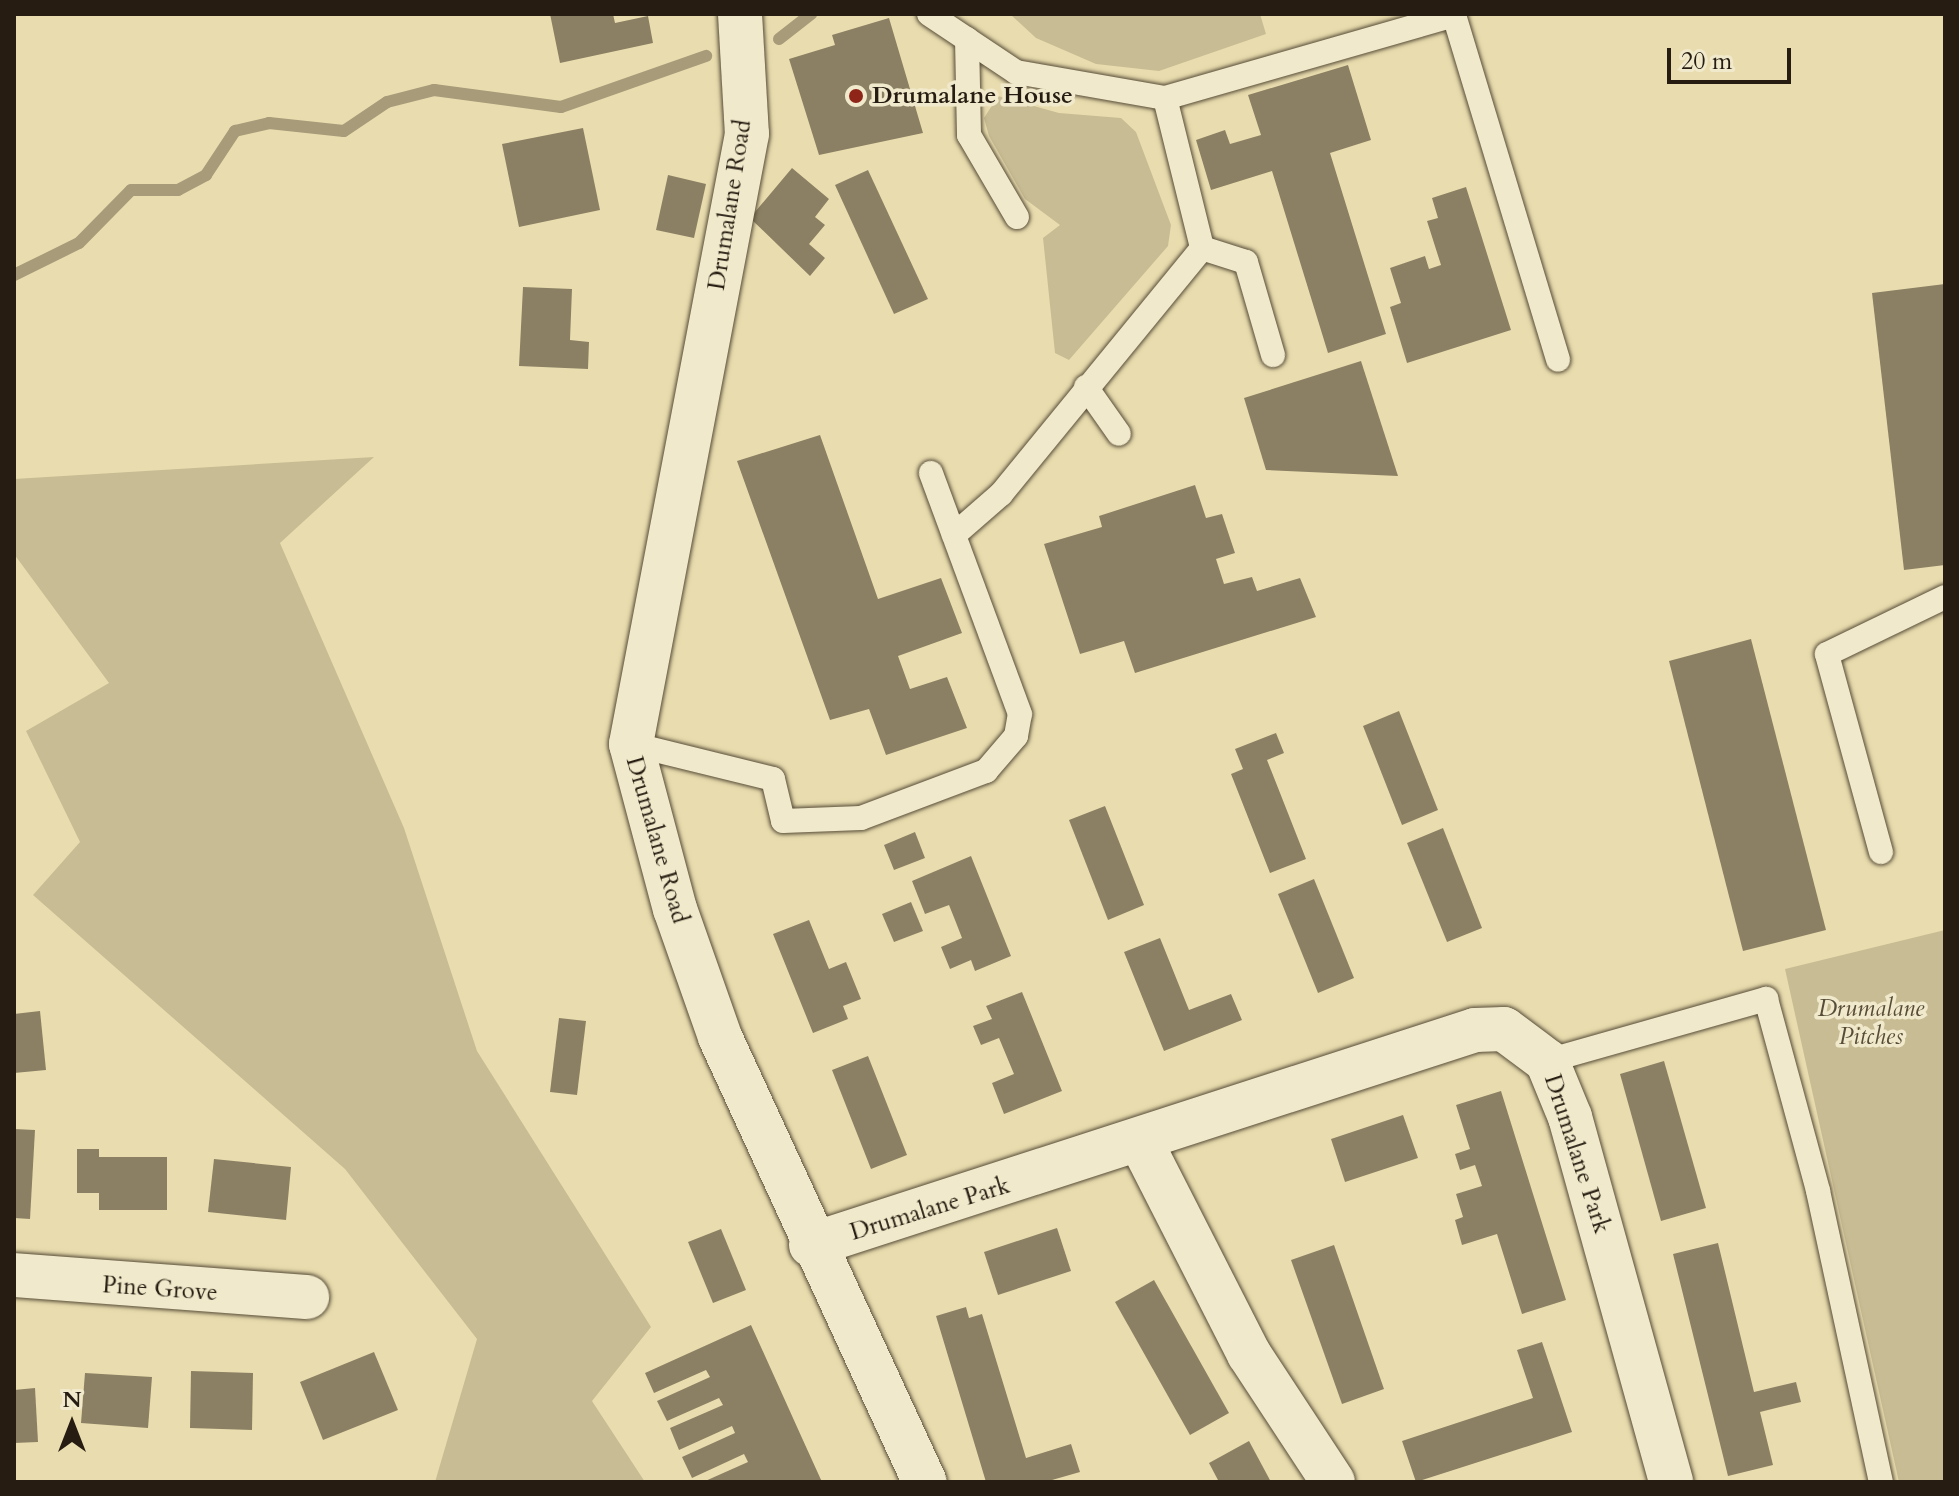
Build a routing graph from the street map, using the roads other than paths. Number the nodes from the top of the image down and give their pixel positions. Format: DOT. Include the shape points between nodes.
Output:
graph roads {
  1 [pos="740,14"];
  2 [pos="929,14"];
  3 [pos="967,39"];
  4 [pos="1165,98"];
  5 [pos="1017,217"];
  6 [pos="1202,248"];
  7 [pos="1273,355"];
  8 [pos="1558,360"];
  9 [pos="1086,387"];
  10 [pos="1119,434"];
  11 [pos="931,473"];
  12 [pos="954,535"];
  13 [pos="1945,597"];
  14 [pos="631,744"];
  15 [pos="1881,852"];
  16 [pos="1547,1061"];
  17 [pos="1141,1142"];
  18 [pos="811,1245"];
  19 [pos="14,1275"];
  20 [pos="307,1297"];
  21 [pos="925,1482"];
  22 [pos="1333,1482"];
  23 [pos="1671,1482"];
  24 [pos="1881,1482"];
  1 -- 14 [label="street, Drumalane Road" via="747,134"];
  2 -- 3 [label="lane"];
  3 -- 4 [label="lane" via="1016,72"];
  3 -- 5 [label="lane" via="969,135"];
  4 -- 6 [label="lane"];
  4 -- 8 [label="lane" via="1454,15"];
  6 -- 7 [label="lane" via="1246,262"];
  6 -- 9 [label="lane"];
  9 -- 10 [label="lane"];
  9 -- 12 [label="lane" via="1001,494"];
  11 -- 12 [label="lane"];
  12 -- 14 [label="lane" via="1020,714 1016,736 986,771 861,818 783,821 773,779"];
  13 -- 15 [label="lane" via="1827,654"];
  14 -- 18 [label="street, Drumalane Road" via="675,909 720,1037"];
  16 -- 17 [label="street, Drumalane Park" via="1504,1029 1475,1030"];
  16 -- 23 [label="street, Drumalane Park" via="1570,1117"];
  16 -- 24 [label="lane" via="1766,999 1818,1191"];
  17 -- 18 [label="street, Drumalane Park"];
  17 -- 22 [label="street" via="1249,1354"];
  18 -- 21 [label="street, Drumalane Road"];
  19 -- 20 [label="street, Pine Grove"];
}
